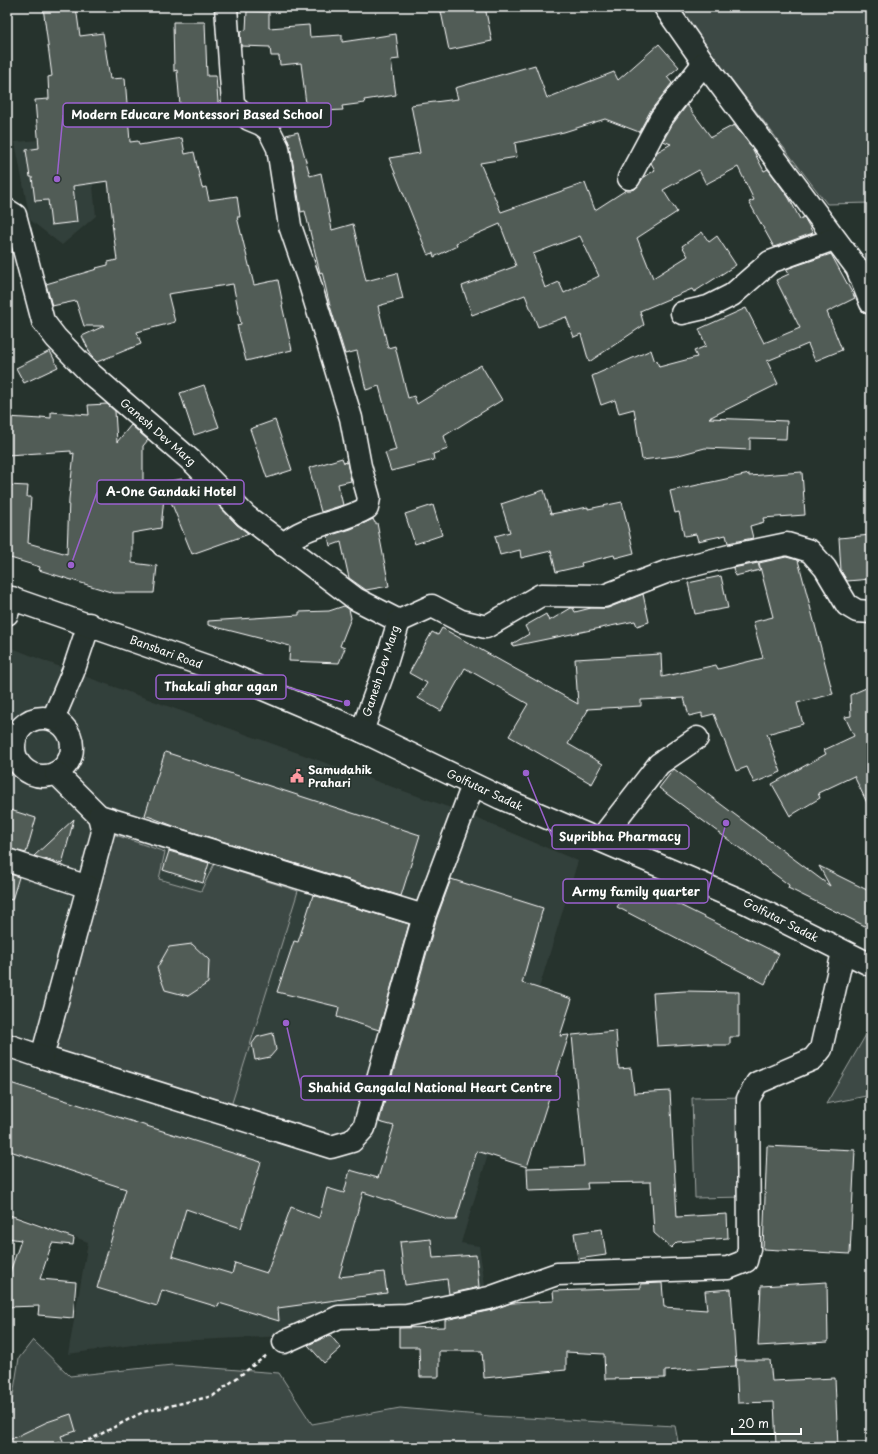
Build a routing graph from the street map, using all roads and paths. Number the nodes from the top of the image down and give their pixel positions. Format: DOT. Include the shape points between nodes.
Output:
graph roads {
  1 [pos="226,7"];
  2 [pos="665,7"];
  3 [pos="704,63"];
  4 [pos="629,178"];
  5 [pos="7,210"];
  6 [pos="834,239"];
  7 [pos="871,303"];
  8 [pos="682,313"];
  9 [pos="283,545"];
  10 [pos="9,603"];
  11 [pos="871,612"];
  12 [pos="399,621"];
  13 [pos="89,624"];
  14 [pos="53,719"];
  15 [pos="362,731"];
  16 [pos="697,738"];
  17 [pos="56,773"];
  18 [pos="473,785"];
  19 [pos="100,816"];
  20 [pos="600,840"];
  21 [pos="7,860"];
  22 [pos="88,887"];
  23 [pos="424,916"];
  24 [pos="843,952"];
  25 [pos="871,965"];
  26 [pos="7,1046"];
  27 [pos="42,1057"];
  28 [pos="284,1342"];
  29 [pos="76,1447"];
  1 -- 9 [label="street" via="233,104 249,119 270,130 278,148 290,226 338,372 369,498 367,508 355,515 333,520 293,536"];
  2 -- 3 [label="street"];
  3 -- 4 [label="street" via="660,118"];
  3 -- 6 [label="street"];
  5 -- 9 [label="street, Ganesh Dev Marg" via="15,215 43,322 56,338 91,374 195,464 246,516"];
  6 -- 7 [label="street" via="856,268"];
  6 -- 8 [label="street" via="770,262 732,295 708,307"];
  9 -- 12 [label="street, Ganesh Dev Marg" via="356,599"];
  10 -- 13 [label="street, Bansbari Road" via="35,606"];
  11 -- 12 [label="street" via="846,605 825,568 810,551 787,544 666,572 604,596 541,595 486,627 461,621 432,606"];
  12 -- 15 [label="street, Ganesh Dev Marg"];
  13 -- 14 [label="street" via="73,672"];
  13 -- 15 [label="street, Bansbari Road" via="226,673"];
  14 -- 17 [label="street" via="63,726 71,741 69,760"];
  14 -- 17 [label="street" via="38,718 23,726 17,733 14,750 22,767 29,772 38,776"];
  15 -- 18 [label="street, Golfutar Sadak"];
  16 -- 20 [label="street" via="660,764"];
  17 -- 19 [label="street"];
  18 -- 20 [label="street, Golfutar Sadak"];
  18 -- 23 [label="street"];
  19 -- 22 [label="street" via="102,832"];
  19 -- 23 [label="street"];
  20 -- 24 [label="street, Golfutar Sadak" via="747,903"];
  21 -- 22 [label="street"];
  22 -- 27 [label="street"];
  23 -- 27 [label="street" via="364,1128 352,1141 331,1147"];
  24 -- 25 [label="street, Golfutar Sadak"];
  24 -- 28 [label="street" via="821,1049 812,1059 757,1083 748,1099 749,1249 746,1261 728,1268 558,1274 489,1298 406,1315 339,1317"];
  26 -- 27 [label="street"];
  28 -- 29 [label="path" via="213,1396 143,1412"];
}
